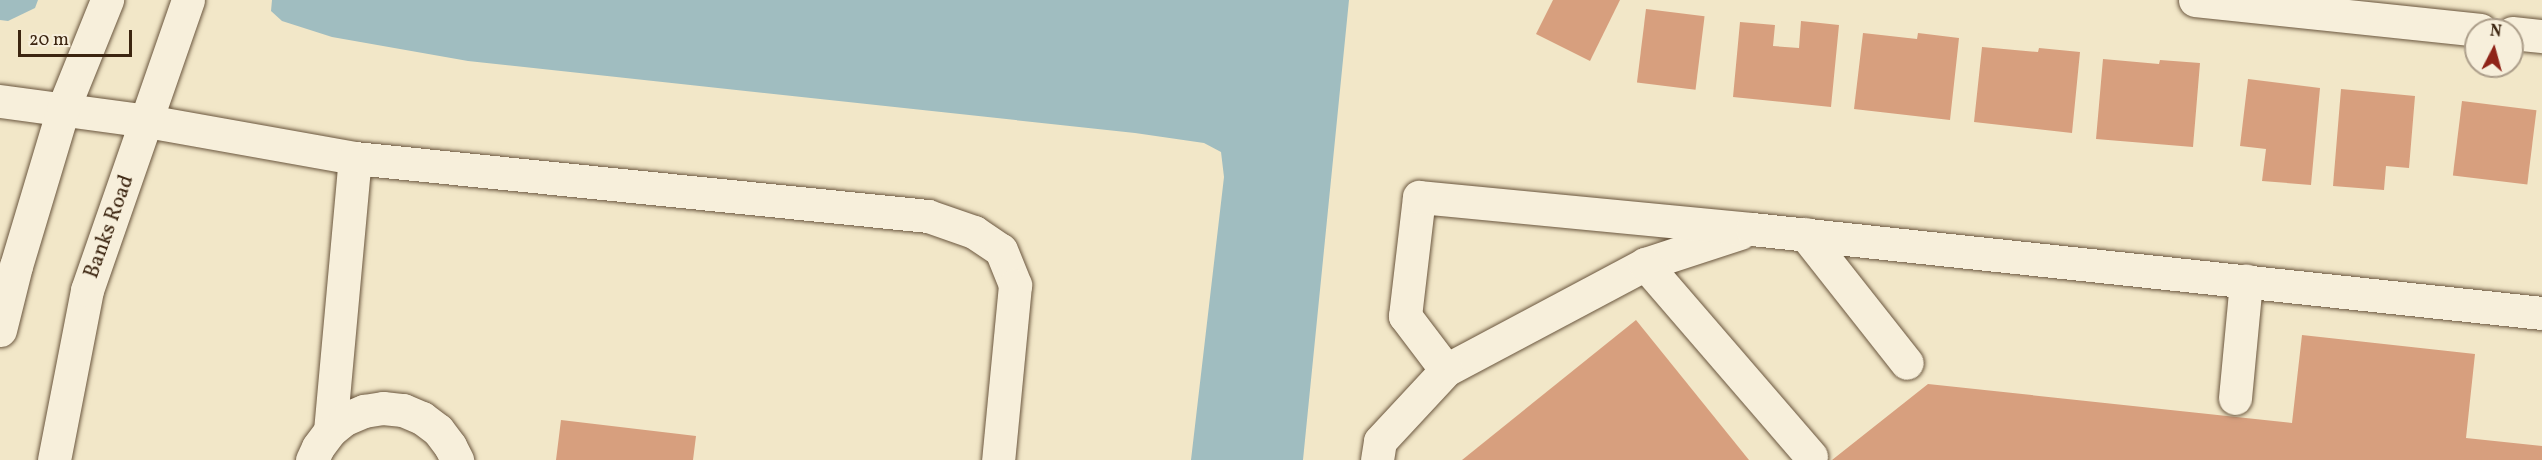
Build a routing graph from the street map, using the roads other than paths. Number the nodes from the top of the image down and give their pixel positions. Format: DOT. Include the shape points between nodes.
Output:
graph roads {
  1 [pos="107,0"];
  2 [pos="188,0"];
  3 [pos="2195,0"];
  4 [pos="2464,28"];
  5 [pos="2524,34"];
  6 [pos="2542,36"];
  7 [pos="0,101"];
  8 [pos="63,109"];
  9 [pos="147,121"];
  10 [pos="356,158"];
  11 [pos="1752,229"];
  12 [pos="1805,234"];
  13 [pos="1645,264"];
  14 [pos="2247,281"];
  15 [pos="2542,313"];
  16 [pos="0,330"];
  17 [pos="1907,363"];
  18 [pos="1446,370"];
  19 [pos="2235,398"];
  20 [pos="330,431"];
  21 [pos="1811,456"];
  22 [pos="54,460"];
  23 [pos="312,460"];
  24 [pos="457,460"];
  25 [pos="998,460"];
  26 [pos="1377,460"];
  1 -- 8 [label="street"];
  2 -- 9 [label="street, Banks Road"];
  3 -- 4 [label="street"];
  5 -- 6 [label="street"];
  7 -- 8 [label="street"];
  8 -- 9 [label="street"];
  8 -- 16 [label="street"];
  9 -- 10 [label="street"];
  9 -- 22 [label="street, Banks Road" via="87,290"];
  10 -- 20 [label="street"];
  10 -- 25 [label="street" via="928,216 974,232 1001,250 1016,285"];
  11 -- 12 [label="street"];
  11 -- 13 [label="street"];
  11 -- 18 [label="street" via="1419,197 1405,316"];
  12 -- 14 [label="street"];
  12 -- 17 [label="street"];
  13 -- 18 [label="street"];
  13 -- 21 [label="street"];
  14 -- 15 [label="street"];
  14 -- 19 [label="street"];
  18 -- 26 [label="street" via="1380,441"];
  20 -- 23 [label="street"];
  20 -- 24 [label="street" via="364,411 403,410 438,430"];
}
